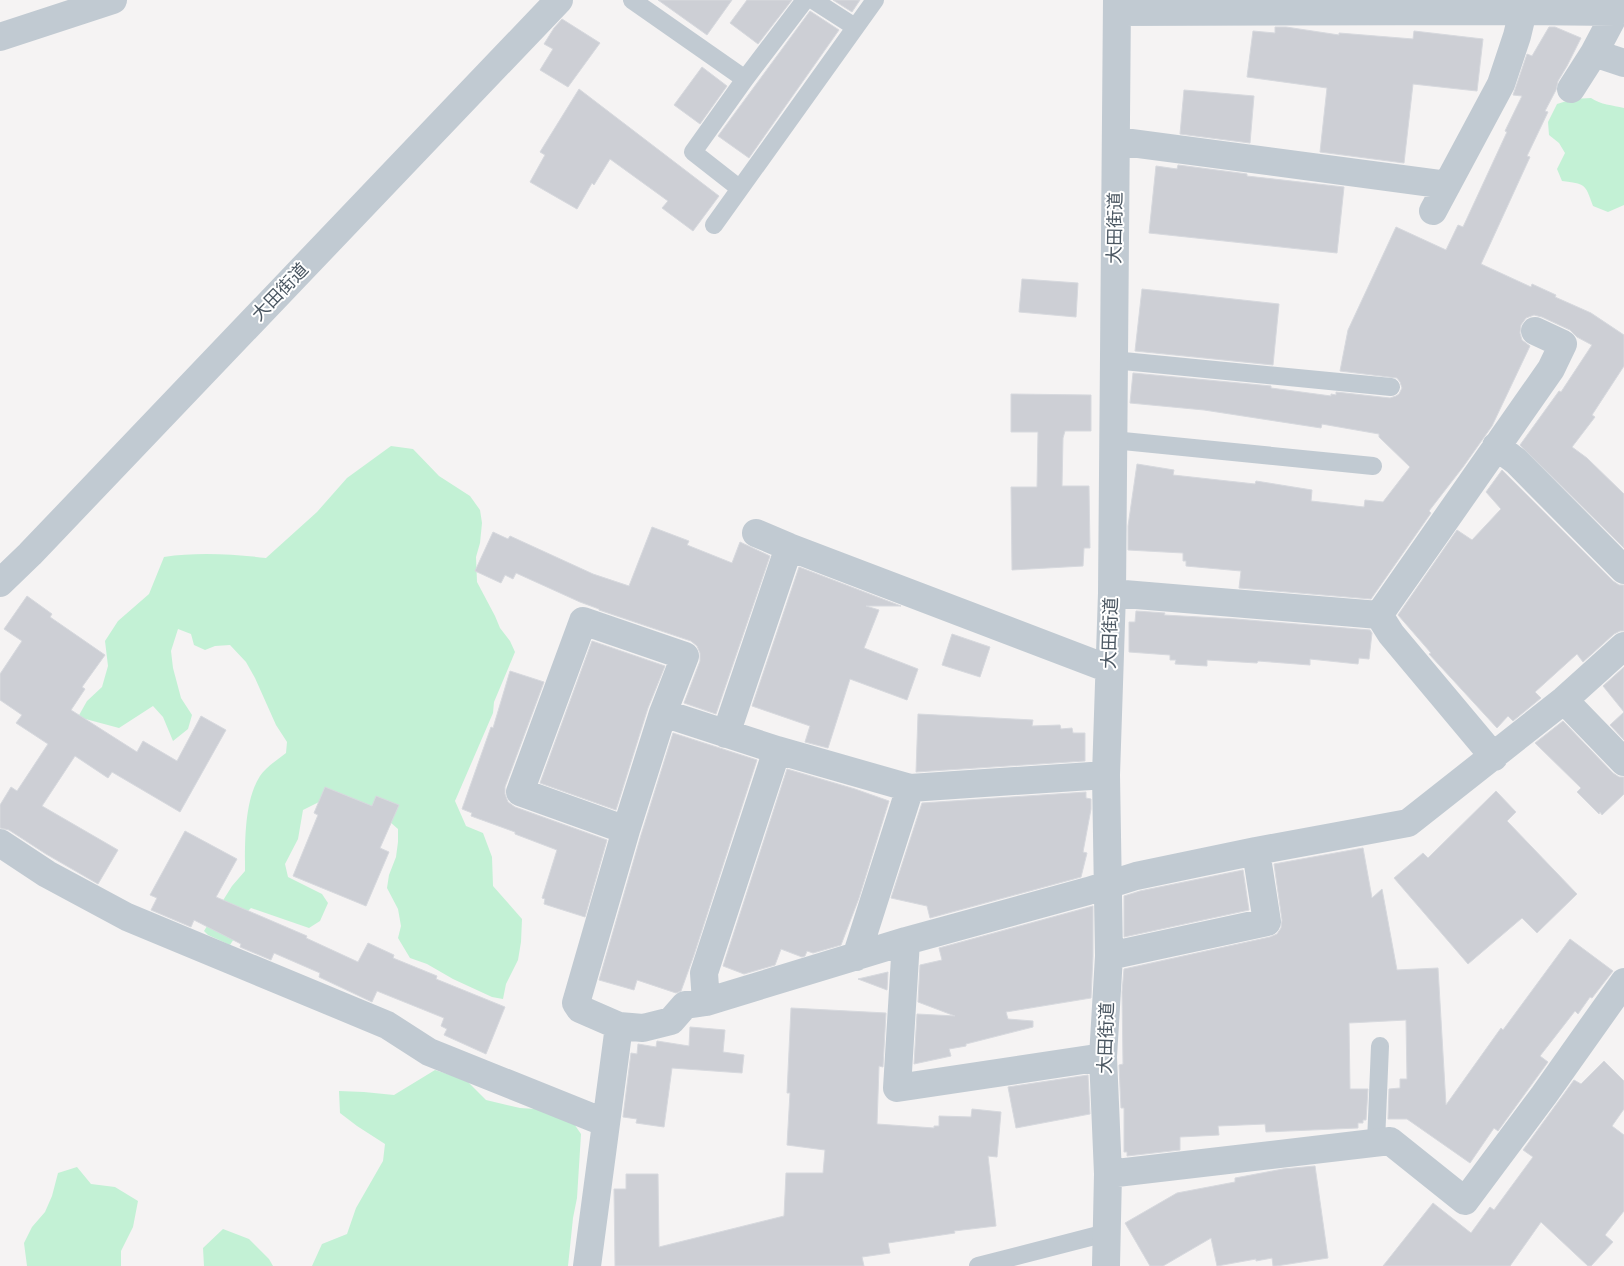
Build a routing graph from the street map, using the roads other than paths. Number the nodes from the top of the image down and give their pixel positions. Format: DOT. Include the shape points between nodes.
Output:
graph roads {
  1 [pos="113,0"];
  2 [pos="559,0"];
  3 [pos="632,0"];
  4 [pos="805,0"];
  5 [pos="813,0"];
  6 [pos="875,0"];
  7 [pos="1117,6"];
  8 [pos="1619,6"];
  9 [pos="48,10"];
  10 [pos="1523,11"];
  11 [pos="855,28"];
  12 [pos="0,37"];
  13 [pos="1594,53"];
  14 [pos="1624,63"];
  15 [pos="745,79"];
  16 [pos="1571,89"];
  17 [pos="1116,141"];
  18 [pos="1447,185"];
  19 [pos="740,188"];
  20 [pos="1434,211"];
  21 [pos="714,224"];
  22 [pos="1535,331"];
  23 [pos="1113,360"];
  24 [pos="1391,387"];
  25 [pos="1113,440"];
  26 [pos="1496,446"];
  27 [pos="1373,466"];
  28 [pos="756,533"];
  29 [pos="790,547"];
  30 [pos="1624,570"];
  31 [pos="0,583"];
  32 [pos="1112,593"];
  33 [pos="1379,615"];
  34 [pos="1624,646"];
  35 [pos="1109,669"];
  36 [pos="1564,700"];
  37 [pos="663,713"];
  38 [pos="726,734"];
  39 [pos="777,750"];
  40 [pos="1494,756"];
  41 [pos="1624,762"];
  42 [pos="1106,775"];
  43 [pos="910,788"];
  44 [pos="626,830"];
  45 [pos="0,843"];
  46 [pos="1256,851"];
  47 [pos="1108,885"];
  48 [pos="906,941"];
  49 [pos="1109,956"];
  50 [pos="856,957"];
  51 [pos="1624,982"];
  52 [pos="706,1002"];
  53 [pos="619,1026"];
  54 [pos="1380,1046"];
  55 [pos="1103,1057"];
  56 [pos="606,1123"];
  57 [pos="1376,1142"];
  58 [pos="1108,1174"];
  59 [pos="1106,1234"];
  60 [pos="587,1266"];
  61 [pos="978,1266"];
  62 [pos="1106,1266"];
  1 -- 9 [label="street"];
  2 -- 31 [label="street, 大田街道"];
  3 -- 15 [label="lane"];
  4 -- 15 [label="lane"];
  5 -- 11 [label="lane"];
  6 -- 11 [label="lane"];
  7 -- 10 [label="street"];
  7 -- 17 [label="street, 大田街道"];
  8 -- 10 [label="street"];
  8 -- 13 [label="street"];
  9 -- 12 [label="street"];
  10 -- 18 [label="street" via="1501,84"];
  11 -- 19 [label="lane"];
  13 -- 14 [label="street"];
  13 -- 16 [label="street"];
  15 -- 19 [label="lane" via="693,152"];
  17 -- 18 [label="street"];
  17 -- 23 [label="street, 大田街道"];
  18 -- 20 [label="street"];
  19 -- 21 [label="lane"];
  22 -- 26 [label="street" via="1563,344 1550,369"];
  23 -- 24 [label="lane"];
  23 -- 25 [label="street, 大田街道"];
  25 -- 27 [label="lane"];
  25 -- 32 [label="street, 大田街道"];
  26 -- 30 [label="street" via="1516,461"];
  26 -- 33 [label="street"];
  28 -- 29 [label="street"];
  29 -- 35 [label="street"];
  29 -- 38 [label="street"];
  32 -- 33 [label="street"];
  32 -- 35 [label="street, 大田街道"];
  33 -- 40 [label="street" via="1391,634"];
  34 -- 36 [label="street"];
  35 -- 42 [label="street, 大田街道"];
  36 -- 40 [label="street"];
  36 -- 41 [label="street"];
  37 -- 38 [label="street"];
  37 -- 44 [label="street"];
  37 -- 44 [label="street" via="685,656 583,621 520,792"];
  38 -- 39 [label="street"];
  39 -- 43 [label="street"];
  39 -- 52 [label="street" via="704,973"];
  40 -- 46 [label="street" via="1408,823"];
  42 -- 43 [label="street"];
  42 -- 47 [label="street, 大田街道"];
  43 -- 50 [label="street"];
  44 -- 53 [label="street" via="576,1003 580,1009"];
  45 -- 56 [label="street" via="47,874 127,917 387,1024 429,1052"];
  46 -- 47 [label="street" via="1136,876"];
  46 -- 49 [label="street" via="1268,922"];
  47 -- 48 [label="street"];
  47 -- 49 [label="street, 大田街道"];
  48 -- 50 [label="street"];
  48 -- 55 [label="street" via="897,1088"];
  49 -- 55 [label="street, 大田街道"];
  50 -- 52 [label="street"];
  51 -- 57 [label="street" via="1465,1201 1390,1141"];
  52 -- 53 [label="street" via="685,1005 672,1021 642,1028"];
  53 -- 56 [label="street"];
  54 -- 57 [label="lane"];
  55 -- 58 [label="street, 大田街道"];
  56 -- 60 [label="street"];
  57 -- 58 [label="street"];
  58 -- 59 [label="street, 大田街道"];
  59 -- 61 [label="lane"];
  59 -- 62 [label="street, 大田街道"];
}
